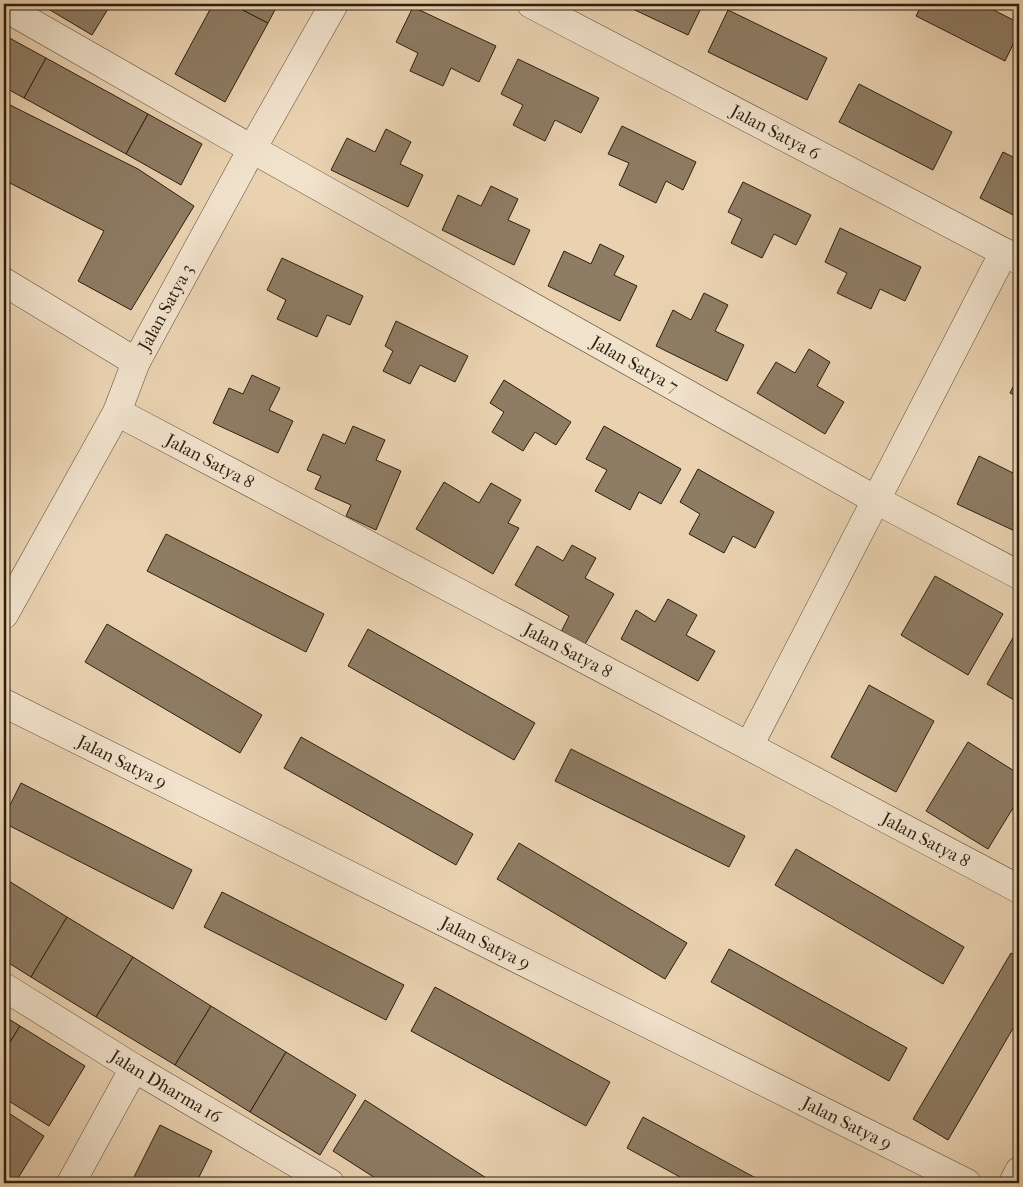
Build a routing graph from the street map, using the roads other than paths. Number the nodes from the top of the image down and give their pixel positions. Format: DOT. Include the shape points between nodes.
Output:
graph roads {
  1 [pos="334,4"];
  2 [pos="531,4"];
  3 [pos="11,8"];
  4 [pos="252,149"];
  5 [pos="1011,256"];
  6 [pos="4,282"];
  7 [pos="136,362"];
  8 [pos="117,412"];
  9 [pos="876,500"];
  10 [pos="1019,575"];
  11 [pos="4,615"];
  12 [pos="4,703"];
  13 [pos="749,746"];
  14 [pos="1019,889"];
  15 [pos="4,987"];
  16 [pos="134,1068"];
  17 [pos="1019,1171"];
  18 [pos="71,1183"];
  19 [pos="330,1183"];
  20 [pos="968,1183"];
  21 [pos="1013,1183"];
  1 -- 4 [label="street, Jalan Satya 3"];
  2 -- 5 [label="street, Jalan Satya 6"];
  3 -- 4 [label="street, Jalan Satya 7"];
  4 -- 7 [label="street, Jalan Satya 3"];
  4 -- 9 [label="street, Jalan Satya 7"];
  5 -- 9 [label="street"];
  6 -- 7 [label="street"];
  7 -- 8 [label="street, Jalan Satya 3"];
  8 -- 11 [label="street, Jalan Satya 3"];
  8 -- 13 [label="street, Jalan Satya 8"];
  9 -- 10 [label="street, Jalan Satya 7"];
  9 -- 13 [label="street"];
  12 -- 20 [label="street, Jalan Satya 9"];
  13 -- 14 [label="street, Jalan Satya 8"];
  15 -- 16 [label="street, Jalan Dharma 16"];
  16 -- 18 [label="street"];
  16 -- 19 [label="street, Jalan Dharma 16"];
  17 -- 21 [label="street"];
}
